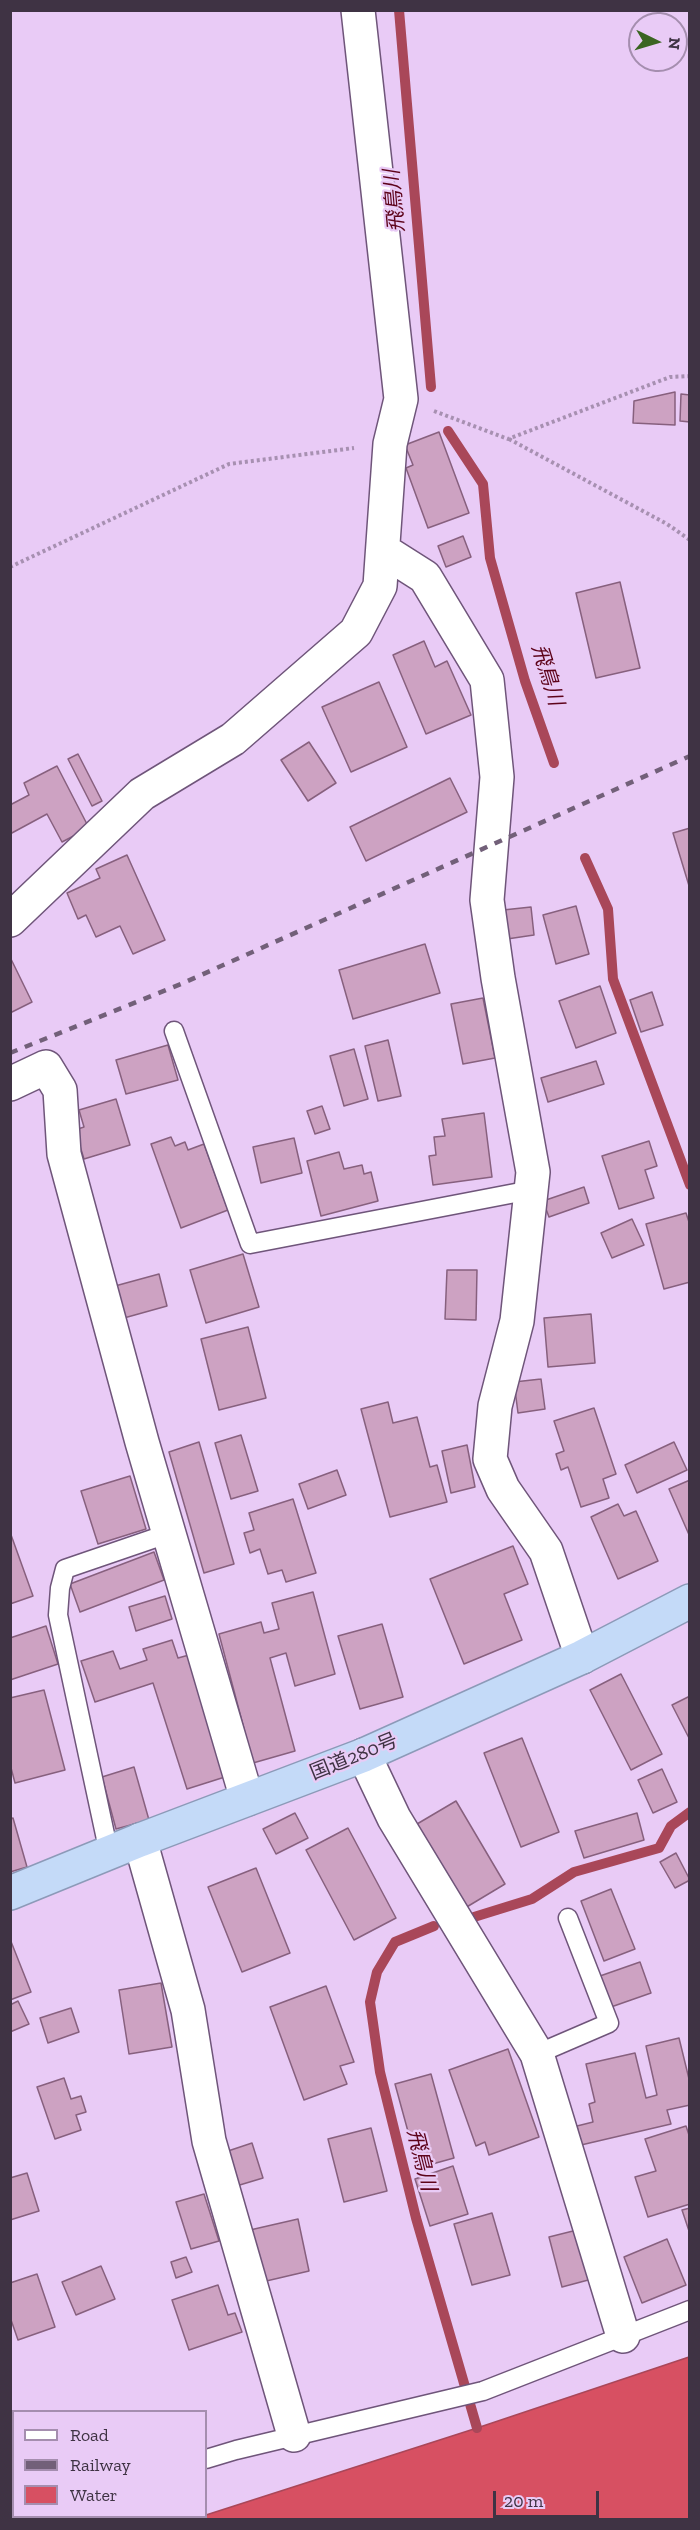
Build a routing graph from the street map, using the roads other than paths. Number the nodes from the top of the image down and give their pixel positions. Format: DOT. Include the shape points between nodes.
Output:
graph roads {
  1 [pos="358,10"];
  2 [pos="384,551"];
  3 [pos="10,920"];
  4 [pos="174,1031"];
  5 [pos="10,1084"];
  6 [pos="531,1190"];
  7 [pos="170,1533"];
  8 [pos="690,1602"];
  9 [pos="582,1657"];
  10 [pos="364,1755"];
  11 [pos="247,1799"];
  12 [pos="140,1840"];
  13 [pos="110,1852"];
  14 [pos="10,1893"];
  15 [pos="568,1918"];
  16 [pos="537,2054"];
  17 [pos="690,2310"];
  18 [pos="623,2336"];
  19 [pos="294,2435"];
  20 [pos="207,2459"];
  1 -- 2 [label="street" via="401,399 390,444"];
  2 -- 3 [label="street" via="380,586 356,632 232,739 142,794"];
  2 -- 6 [label="street" via="425,577 487,680 497,777 487,900 533,1172"];
  4 -- 6 [label="lane" via="250,1244"];
  5 -- 7 [label="street" via="46,1067 60,1090 64,1154"];
  6 -- 9 [label="street" via="517,1321 495,1406 490,1459 502,1489 546,1551"];
  7 -- 11 [label="street"];
  7 -- 13 [label="lane" via="65,1569 60,1588 58,1615"];
  8 -- 9 [label="highway, 国道280号"];
  9 -- 10 [label="highway, 国道280号"];
  10 -- 11 [label="highway, 国道280号"];
  10 -- 16 [label="street" via="394,1818"];
  11 -- 12 [label="highway, 国道280号"];
  12 -- 13 [label="highway, 国道280号"];
  12 -- 19 [label="street" via="188,2010 209,2140"];
  13 -- 14 [label="highway, 国道280号"];
  15 -- 16 [label="lane" via="609,2023"];
  16 -- 18 [label="street"];
  17 -- 18 [label="lane"];
  18 -- 19 [label="lane" via="483,2391"];
  19 -- 20 [label="lane"];
}
